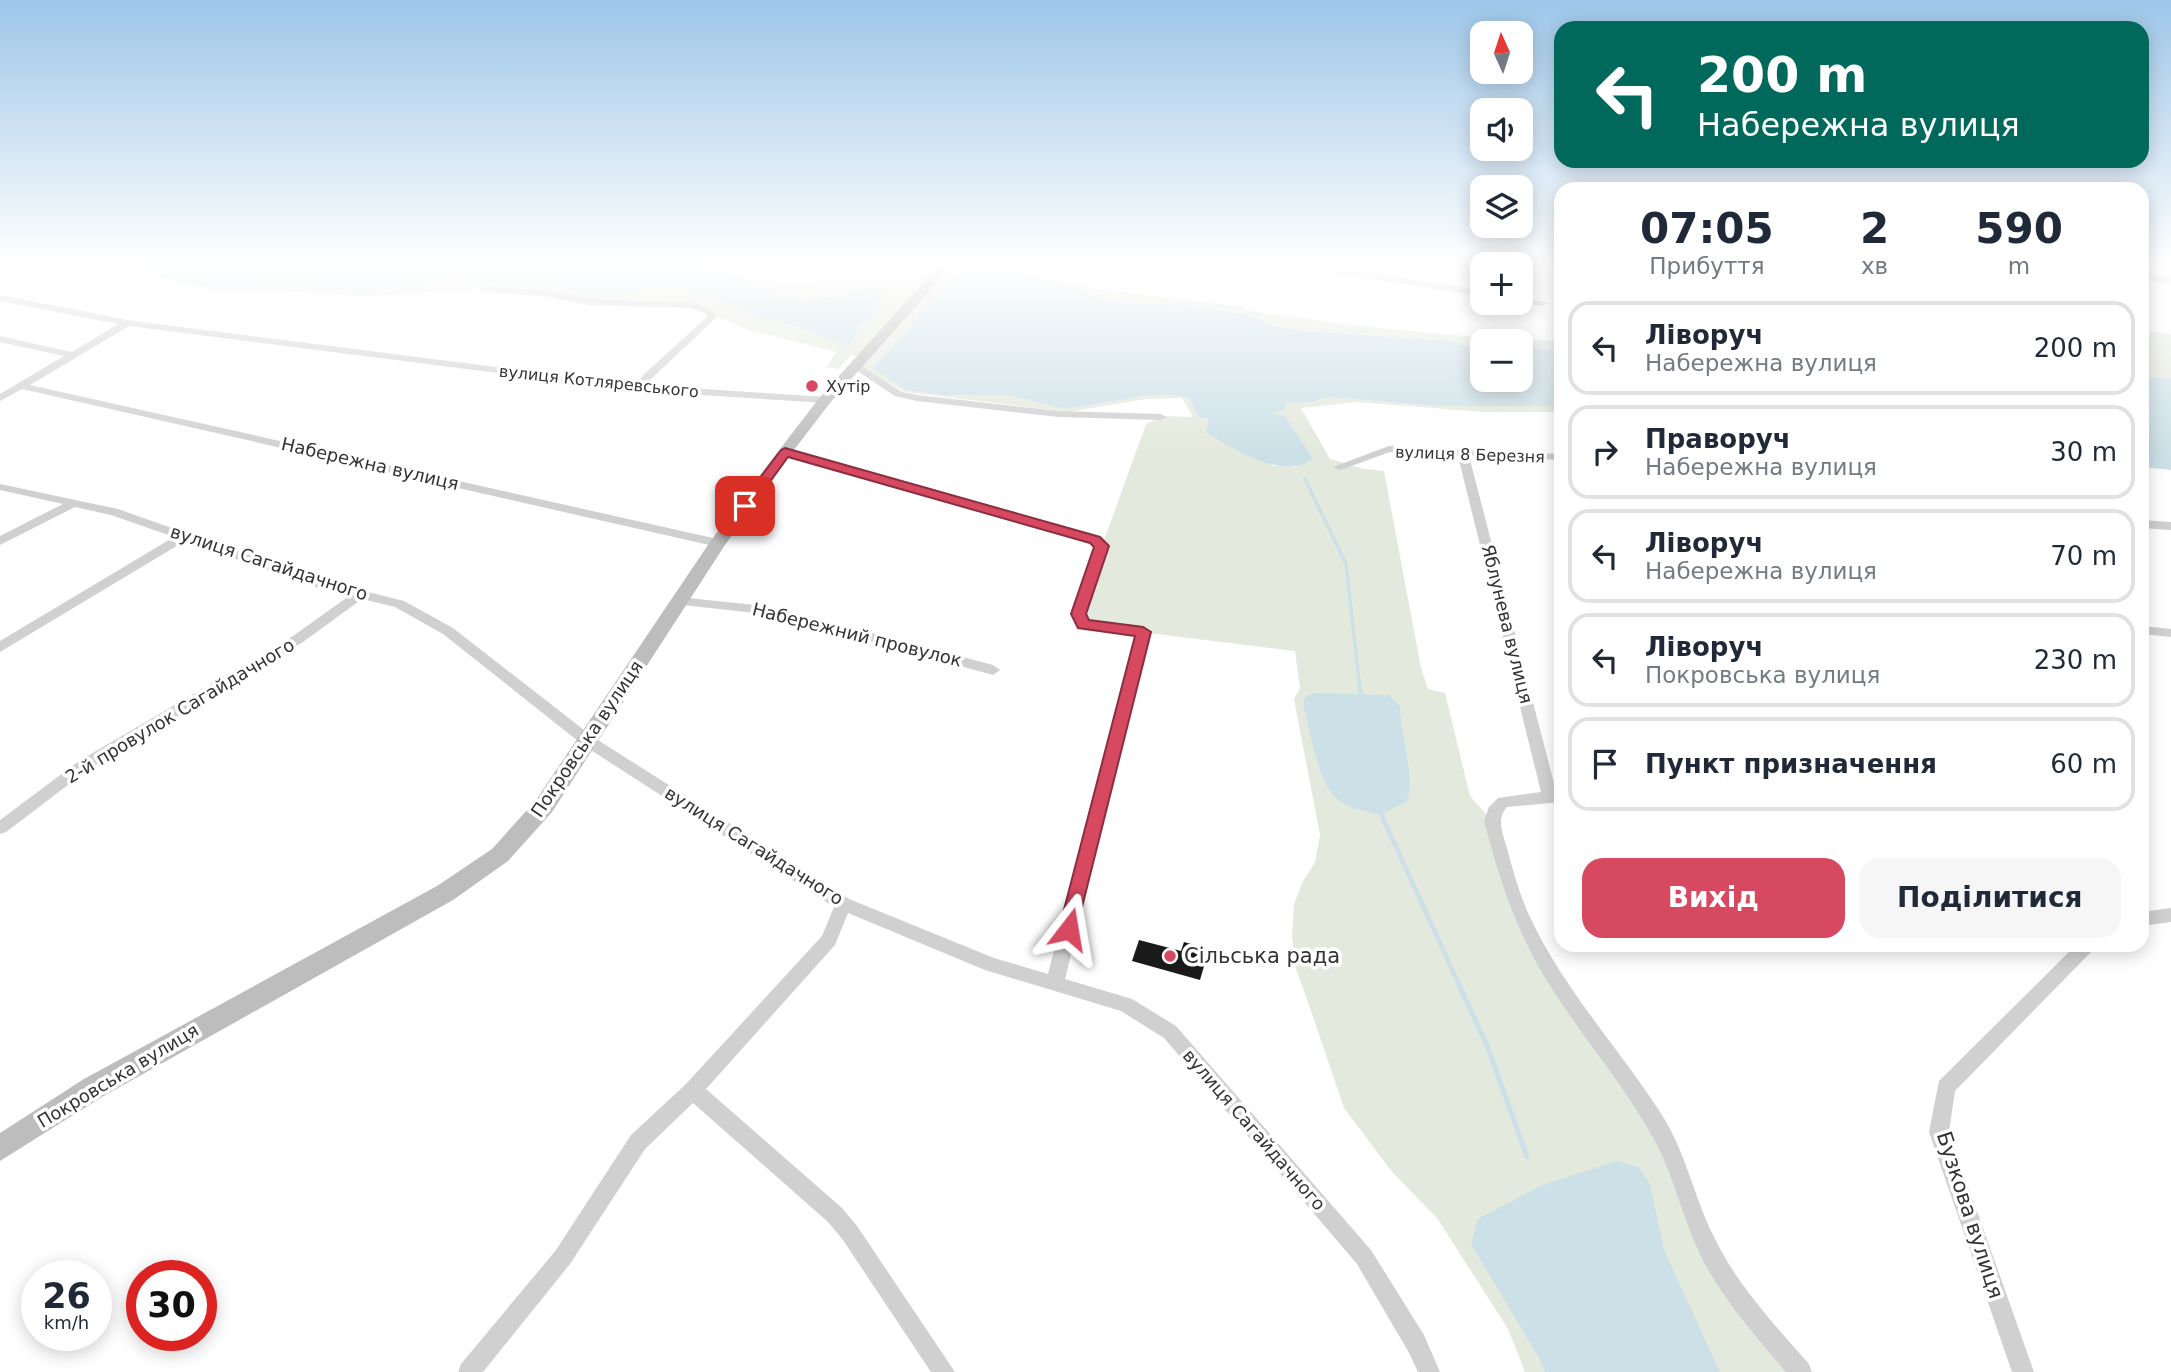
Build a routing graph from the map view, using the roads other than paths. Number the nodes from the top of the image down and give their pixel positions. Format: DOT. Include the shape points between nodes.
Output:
graph roads {
  1 [pos="122,326"];
  2 [pos="151,326"];
  3 [pos="704,326"];
  4 [pos="891,326"];
  5 [pos="0,339"];
  6 [pos="73,355"];
  7 [pos="855,365"];
  8 [pos="22,386"];
  9 [pos="640,388"];
  10 [pos="0,398"];
  11 [pos="825,400"];
  12 [pos="1161,417"];
  13 [pos="785,452"];
  14 [pos="1463,453"];
  15 [pos="1554,457"];
  16 [pos="1339,467"];
  17 [pos="0,487"];
  18 [pos="74,503"];
  19 [pos="2149,524"];
  20 [pos="2171,526"];
  21 [pos="186,535"];
  22 [pos="0,541"];
  23 [pos="718,542"];
  24 [pos="360,594"];
  25 [pos="679,601"];
  26 [pos="2149,631"];
  27 [pos="2171,633"];
  28 [pos="0,647"];
  29 [pos="993,670"];
  30 [pos="588,741"];
  31 [pos="1554,789"];
  32 [pos="1554,796"];
  33 [pos="0,828"];
  34 [pos="843,904"];
  35 [pos="2171,915"];
  36 [pos="2149,918"];
  37 [pos="2080,952"];
  38 [pos="1055,983"];
  39 [pos="693,1090"];
  40 [pos="0,1148"];
  41 [pos="468,1372"];
  42 [pos="944,1372"];
  43 [pos="1429,1372"];
  44 [pos="1801,1372"];
  45 [pos="2023,1372"];
  1 -- 6 [label="street"];
  2 -- 9 [label="street, вулиця Котляревського"];
  3 -- 9 [label="street"];
  4 -- 7 [label="street, Покровська вулиця"];
  5 -- 6 [label="street"];
  6 -- 8 [label="street"];
  7 -- 11 [label="street, Покровська вулиця"];
  7 -- 12 [label="street" via="900,394 917,398 1059,414"];
  8 -- 10 [label="street"];
  8 -- 23 [label="street, Набережна вулиця"];
  9 -- 11 [label="street, вулиця Котляревського"];
  11 -- 13 [label="street, Покровська вулиця"];
  13 -- 23 [label="street, Покровська вулиця"];
  13 -- 38 [label="street" via="1095,540 1102,546 1079,614 1084,625 1143,632"];
  14 -- 15 [label="street, вулиця 8 Березня"];
  14 -- 16 [label="street, вулиця 8 Березня" via="1390,449"];
  14 -- 31 [label="street, Яблунева вулиця"];
  17 -- 18 [label="street, вулиця Сагайдачного"];
  18 -- 21 [label="street, вулиця Сагайдачного"];
  18 -- 22 [label="street"];
  19 -- 20 [label="street"];
  21 -- 24 [label="street, вулиця Сагайдачного"];
  21 -- 28 [label="street"];
  23 -- 25 [label="street, Покровська вулиця"];
  24 -- 30 [label="street, вулиця Сагайдачного" via="399,604 448,631"];
  24 -- 33 [label="street, 2-й провулок Сагайдачного" via="298,639 84,765"];
  25 -- 29 [label="street, Набережний провулок" via="774,611"];
  25 -- 30 [label="street, Покровська вулиця"];
  26 -- 27 [label="street"];
  30 -- 34 [label="street, вулиця Сагайдачного"];
  30 -- 40 [label="street, Покровська вулиця" via="530,824 500,855 465,881 93,1088"];
  32 -- 44 [label="street" via="1503,802 1494,811 1520,915 1581,1021 1663,1136 1717,1266"];
  34 -- 38 [label="street, вулиця Сагайдачного" via="992,965"];
  34 -- 39 [label="street" via="829,940"];
  35 -- 36 [label="street"];
  37 -- 45 [label="street, Бузкова вулиця" via="1946,1087 1939,1132"];
  38 -- 43 [label="street, вулиця Сагайдачного" via="1126,1005 1170,1032 1364,1257"];
  39 -- 41 [label="street" via="639,1142 563,1257"];
  39 -- 42 [label="street" via="835,1215"];
}
